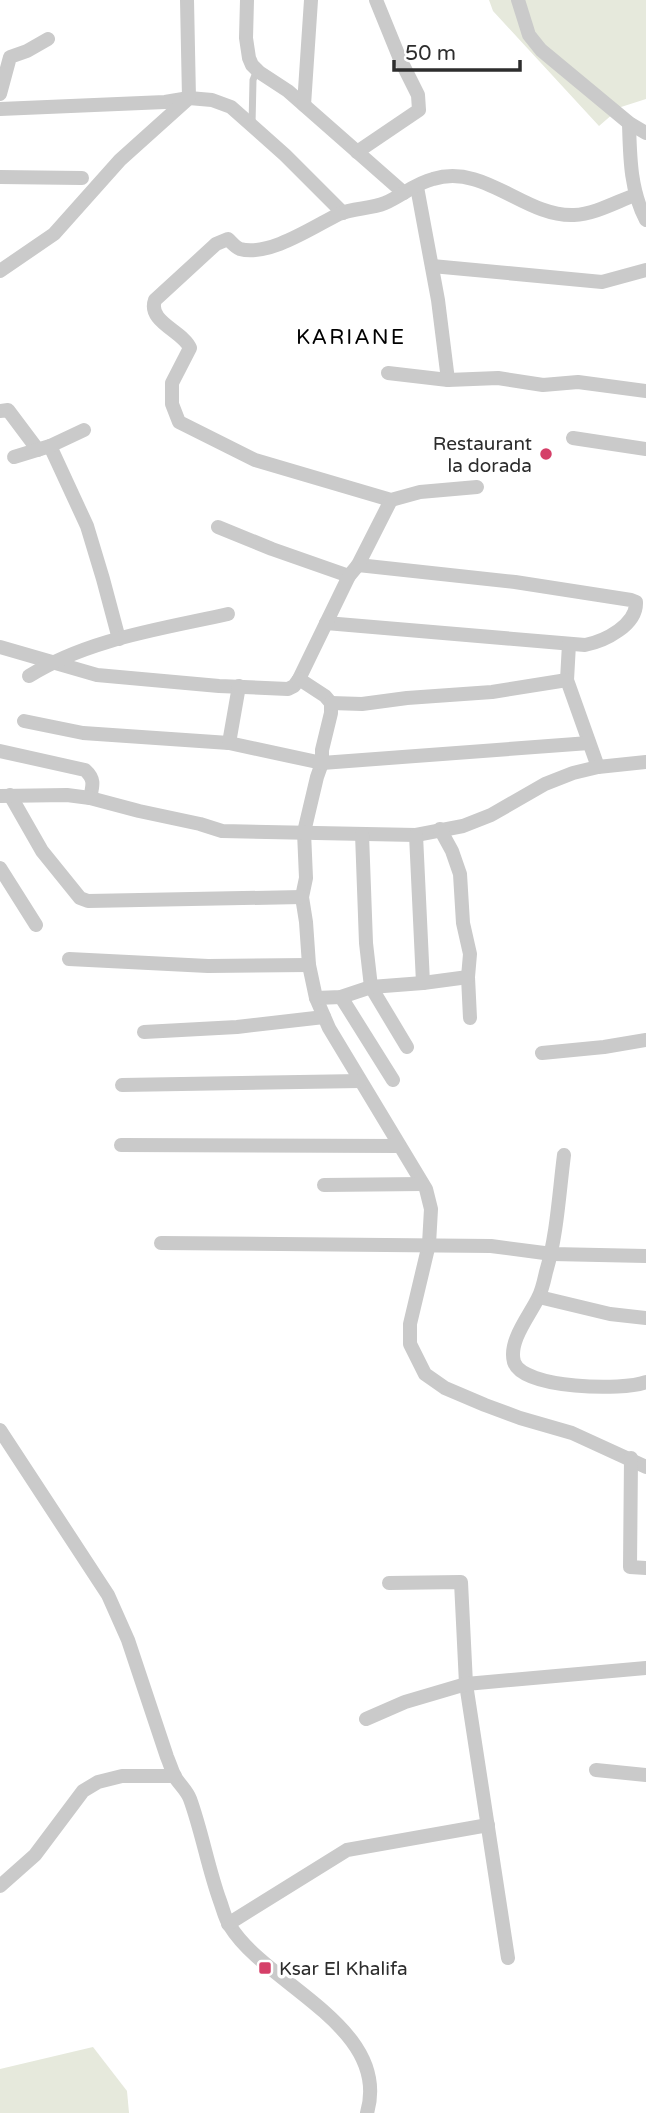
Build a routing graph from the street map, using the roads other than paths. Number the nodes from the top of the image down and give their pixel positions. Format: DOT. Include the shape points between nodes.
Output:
graph roads {
  1 [pos="187,0"];
  2 [pos="247,0"];
  3 [pos="311,0"];
  4 [pos="376,0"];
  5 [pos="518,0"];
  6 [pos="48,39"];
  7 [pos="259,72"];
  8 [pos="0,94"];
  9 [pos="189,98"];
  10 [pos="304,105"];
  11 [pos="0,109"];
  12 [pos="629,123"];
  13 [pos="253,125"];
  14 [pos="646,133"];
  15 [pos="357,152"];
  16 [pos="0,177"];
  17 [pos="82,177"];
  18 [pos="410,190"];
  19 [pos="635,195"];
  20 [pos="343,213"];
  21 [pos="646,220"];
  22 [pos="432,266"];
  23 [pos="646,270"];
  24 [pos="0,271"];
  25 [pos="388,373"];
  26 [pos="448,380"];
  27 [pos="646,391"];
  28 [pos="0,411"];
  29 [pos="84,430"];
  30 [pos="572,438"];
  31 [pos="44,448"];
  32 [pos="646,449"];
  33 [pos="14,457"];
  34 [pos="477,488"];
  35 [pos="391,500"];
  36 [pos="218,527"];
  37 [pos="354,570"];
  38 [pos="229,614"];
  39 [pos="326,623"];
  40 [pos="119,639"];
  41 [pos="569,644"];
  42 [pos="0,647"];
  43 [pos="52,662"];
  44 [pos="29,676"];
  45 [pos="299,679"];
  46 [pos="567,680"];
  47 [pos="239,686"];
  48 [pos="331,703"];
  49 [pos="24,721"];
  50 [pos="229,743"];
  51 [pos="589,743"];
  52 [pos="0,751"];
  53 [pos="646,762"];
  54 [pos="322,763"];
  55 [pos="598,767"];
  56 [pos="5,796"];
  57 [pos="90,798"];
  58 [pos="440,829"];
  59 [pos="304,832"];
  60 [pos="362,834"];
  61 [pos="416,835"];
  62 [pos="0,868"];
  63 [pos="302,897"];
  64 [pos="36,925"];
  65 [pos="69,959"];
  66 [pos="309,965"];
  67 [pos="468,977"];
  68 [pos="423,984"];
  69 [pos="372,987"];
  70 [pos="341,996"];
  71 [pos="316,998"];
  72 [pos="324,1017"];
  73 [pos="470,1018"];
  74 [pos="144,1032"];
  75 [pos="646,1040"];
  76 [pos="407,1047"];
  77 [pos="542,1053"];
  78 [pos="393,1080"];
  79 [pos="360,1081"];
  80 [pos="122,1086"];
  81 [pos="121,1145"];
  82 [pos="399,1146"];
  83 [pos="564,1155"];
  84 [pos="422,1184"];
  85 [pos="324,1185"];
  86 [pos="161,1243"];
  87 [pos="429,1244"];
  88 [pos="552,1254"];
  89 [pos="646,1256"];
  90 [pos="539,1297"];
  91 [pos="646,1318"];
  92 [pos="646,1382"];
  93 [pos="0,1430"];
  94 [pos="631,1458"];
  95 [pos="646,1467"];
  96 [pos="646,1568"];
  97 [pos="389,1583"];
  98 [pos="646,1668"];
  99 [pos="466,1684"];
  100 [pos="366,1719"];
  101 [pos="596,1770"];
  102 [pos="646,1775"];
  103 [pos="175,1776"];
  104 [pos="488,1825"];
  105 [pos="0,1886"];
  106 [pos="228,1924"];
  107 [pos="508,1958"];
  108 [pos="367,2113"];
  1 -- 9 [label="street"];
  2 -- 7 [label="street" via="249,58"];
  3 -- 10 [label="street"];
  4 -- 15 [label="street" via="418,95 419,110"];
  5 -- 12 [label="street" via="529,35 541,50"];
  6 -- 8 [label="street" via="10,57"];
  7 -- 10 [label="street"];
  7 -- 13 [label="lane" via="253,80"];
  9 -- 11 [label="street"];
  9 -- 13 [label="street" via="231,107"];
  9 -- 24 [label="street" via="120,160 54,234"];
  10 -- 15 [label="street"];
  12 -- 14 [label="street"];
  12 -- 19 [label="street"];
  13 -- 20 [label="street"];
  15 -- 18 [label="street"];
  16 -- 17 [label="street"];
  18 -- 19 [label="street" via="432,179 476,179 529,205 575,215"];
  18 -- 20 [label="street" via="383,204"];
  18 -- 22 [label="street"];
  19 -- 21 [label="street"];
  20 -- 35 [label="street" via="272,247 253,251 237,248 228,239 216,243 155,300 154,311 190,348 172,383 172,404 179,422 255,460"];
  22 -- 23 [label="street" via="602,282"];
  22 -- 26 [label="street"];
  25 -- 26 [label="street"];
  26 -- 27 [label="street" via="498,378 543,385 578,382"];
  28 -- 31 [label="street" via="8,410"];
  29 -- 31 [label="street"];
  30 -- 32 [label="street"];
  31 -- 33 [label="street"];
  31 -- 40 [label="street" via="87,526"];
  34 -- 35 [label="street" via="420,492"];
  35 -- 37 [label="street"];
  36 -- 37 [label="street"];
  37 -- 39 [label="street"];
  37 -- 41 [label="street" via="515,582 636,601 629,621 606,638 585,645"];
  38 -- 40 [label="street"];
  39 -- 41 [label="street"];
  39 -- 45 [label="street"];
  40 -- 43 [label="street"];
  41 -- 46 [label="street"];
  42 -- 43 [label="street"];
  43 -- 44 [label="street"];
  43 -- 47 [label="street" via="97,675"];
  45 -- 47 [label="street" via="288,689"];
  45 -- 48 [label="street"];
  46 -- 48 [label="street" via="492,692"];
  46 -- 51 [label="street"];
  47 -- 50 [label="street"];
  48 -- 54 [label="street"];
  49 -- 50 [label="street" via="83,733"];
  50 -- 54 [label="street"];
  51 -- 54 [label="street"];
  51 -- 55 [label="street"];
  52 -- 57 [label="street" via="85,770 94,782"];
  53 -- 55 [label="street"];
  54 -- 59 [label="street"];
  55 -- 58 [label="street" via="545,784 463,826"];
  56 -- 57 [label="street"];
  56 -- 63 [label="street" via="42,851 80,898 88,901"];
  57 -- 59 [label="street" via="222,831"];
  58 -- 61 [label="street"];
  58 -- 67 [label="street" via="460,874 470,954"];
  59 -- 60 [label="street"];
  59 -- 63 [label="street"];
  60 -- 61 [label="street"];
  60 -- 69 [label="street"];
  61 -- 68 [label="street"];
  62 -- 64 [label="street"];
  63 -- 66 [label="street"];
  65 -- 66 [label="street" via="208,966"];
  66 -- 71 [label="street"];
  67 -- 68 [label="street"];
  67 -- 73 [label="street"];
  68 -- 69 [label="street"];
  69 -- 70 [label="street"];
  69 -- 76 [label="street"];
  70 -- 71 [label="street"];
  70 -- 78 [label="street"];
  71 -- 72 [label="street"];
  72 -- 74 [label="street"];
  72 -- 79 [label="street"];
  75 -- 77 [label="street"];
  79 -- 80 [label="street"];
  79 -- 82 [label="street"];
  81 -- 82 [label="street"];
  82 -- 84 [label="street"];
  83 -- 88 [label="street"];
  84 -- 85 [label="street"];
  84 -- 87 [label="street" via="430,1199"];
  86 -- 87 [label="street"];
  87 -- 88 [label="street"];
  87 -- 94 [label="street" via="410,1324 410,1344 425,1374 485,1405"];
  88 -- 89 [label="street"];
  88 -- 90 [label="street"];
  90 -- 91 [label="street"];
  90 -- 92 [label="street" via="523,1321 513,1353 514,1364 526,1376 575,1386"];
  93 -- 103 [label="street" via="108,1595"];
  94 -- 95 [label="street"];
  94 -- 96 [label="street" via="630,1567"];
  97 -- 99 [label="street" via="461,1582"];
  98 -- 99 [label="street"];
  99 -- 100 [label="street"];
  99 -- 104 [label="street"];
  101 -- 102 [label="street"];
  103 -- 105 [label="street" via="122,1776 83,1791 35,1855"];
  103 -- 106 [label="street" via="189,1796"];
  104 -- 106 [label="street" via="347,1850"];
  104 -- 107 [label="street"];
  106 -- 108 [label="street" via="244,1946 350,2038 370,2083"];
}
